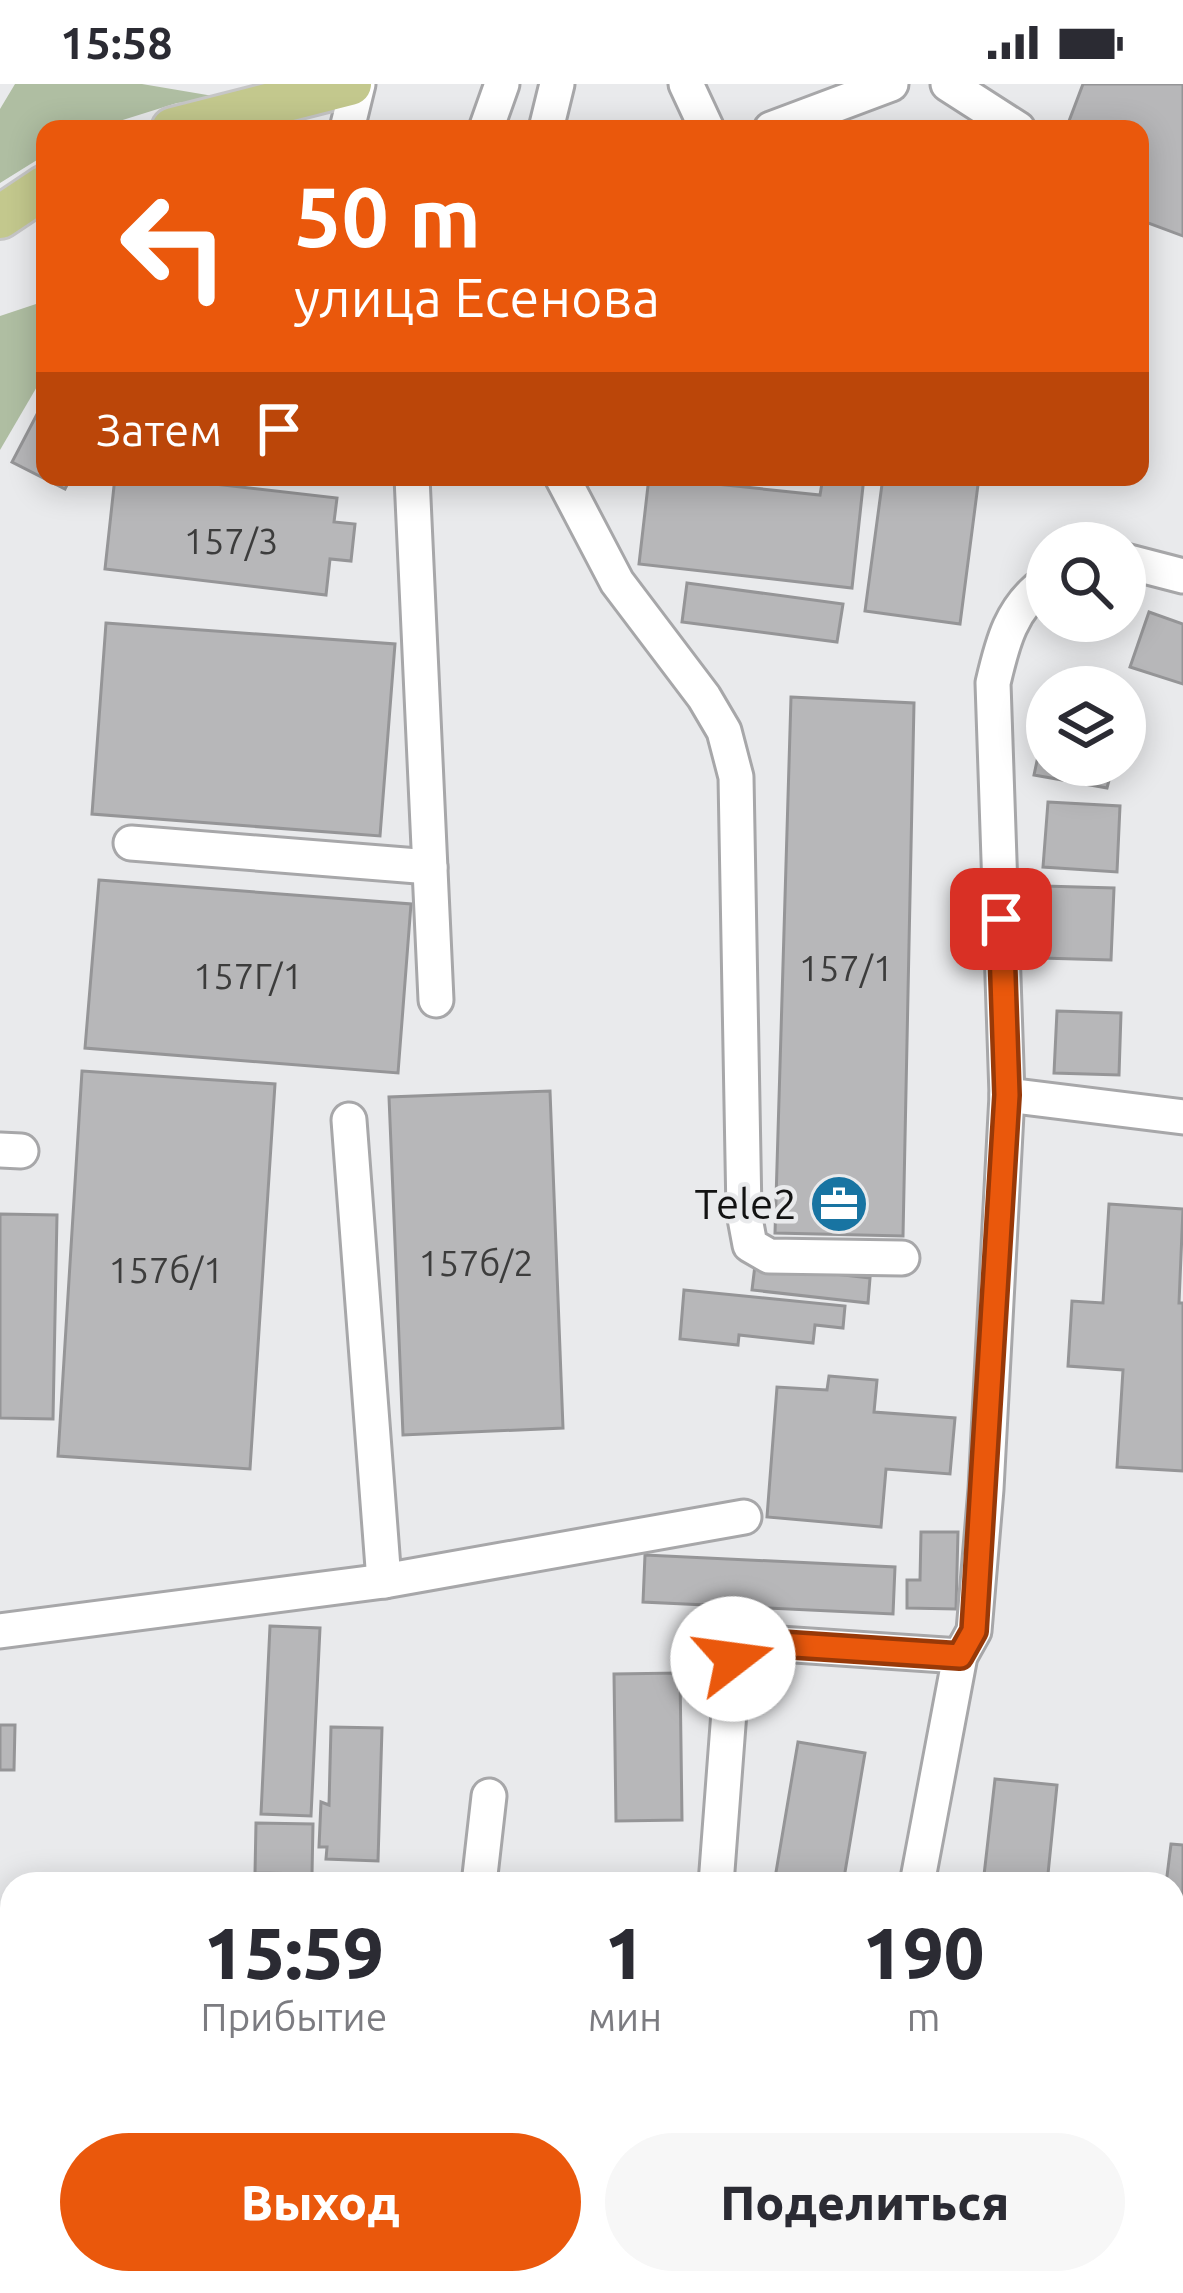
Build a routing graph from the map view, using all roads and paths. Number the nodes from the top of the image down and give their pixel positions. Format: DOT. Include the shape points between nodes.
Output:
graph roads {
  1 [pos="354,84"];
  2 [pos="502,84"];
  3 [pos="557,84"];
  4 [pos="686,84"];
  5 [pos="891,84"];
  6 [pos="948,84"];
  7 [pos="209,120"];
  8 [pos="348,120"];
  9 [pos="489,120"];
  10 [pos="548,120"];
  11 [pos="703,120"];
  12 [pos="795,120"];
  13 [pos="1004,120"];
  14 [pos="36,193"];
  15 [pos="0,217"];
  16 [pos="412,486"];
  17 [pos="567,486"];
  18 [pos="1146,566"];
  19 [pos="1183,576"];
  20 [pos="1026,602"];
  21 [pos="131,843"];
  22 [pos="430,867"];
  23 [pos="436,1000"];
  24 [pos="1007,1095"];
  25 [pos="1183,1118"];
  26 [pos="349,1120"];
  27 [pos="902,1258"];
  28 [pos="744,1517"];
  29 [pos="384,1581"];
  30 [pos="0,1631"];
  31 [pos="960,1656"];
  32 [pos="489,1796"];
  33 [pos="480,1872"];
  34 [pos="717,1872"];
  35 [pos="919,1872"];
  1 -- 7 [label="main road"];
  1 -- 8 [label="street"];
  2 -- 9 [label="street"];
  3 -- 10 [label="street"];
  4 -- 11 [label="street"];
  5 -- 12 [label="street"];
  6 -- 13 [label="street"];
  14 -- 15 [label="main road"];
  16 -- 22 [label="street"];
  17 -- 27 [label="street" via="617,582 724,731 736,777 750,1245 769,1256"];
  18 -- 19 [label="street"];
  20 -- 24 [label="street" via="1004,633 993,683"];
  21 -- 22 [label="street"];
  22 -- 23 [label="street"];
  24 -- 25 [label="street"];
  24 -- 31 [label="street" via="980,1560 974,1631"];
  26 -- 29 [label="street"];
  28 -- 29 [label="street"];
  29 -- 30 [label="street"];
  31 -- 34 [label="street" via="765,1643 743,1649 733,1659"];
  31 -- 35 [label="street"];
  32 -- 33 [label="street"];
}
